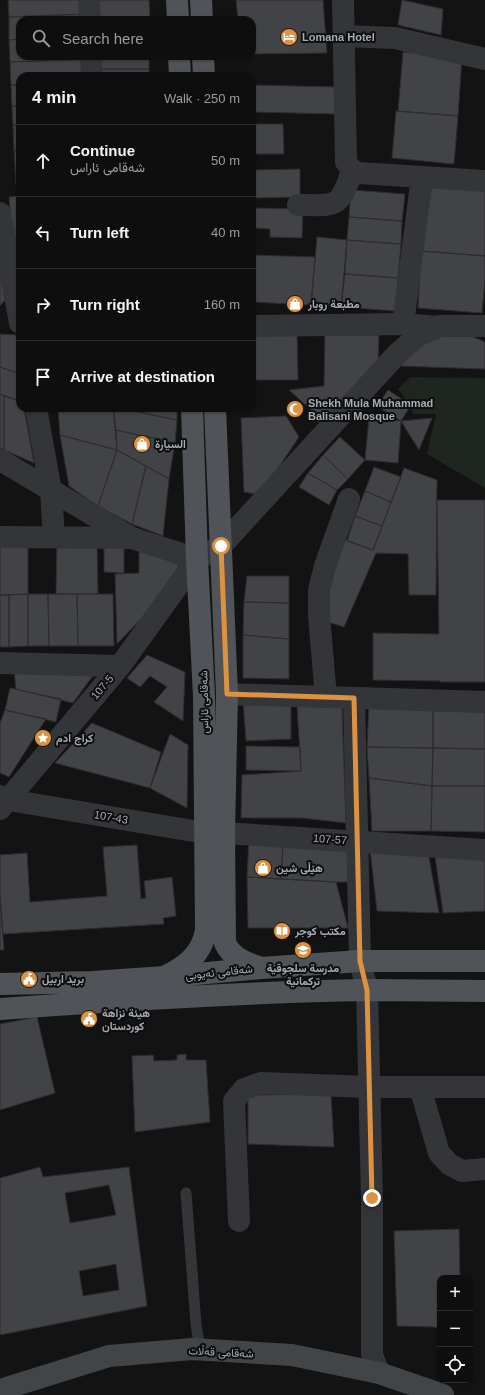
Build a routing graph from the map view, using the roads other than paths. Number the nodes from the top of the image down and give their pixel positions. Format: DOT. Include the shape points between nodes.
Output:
graph roads {
  1 [pos="89,0"];
  2 [pos="177,0"];
  3 [pos="201,0"];
  4 [pos="343,0"];
  5 [pos="90,16"];
  6 [pos="178,16"];
  7 [pos="202,16"];
  8 [pos="344,36"];
  9 [pos="485,59"];
  10 [pos="91,60"];
  11 [pos="179,60"];
  12 [pos="203,60"];
  13 [pos="92,72"];
  14 [pos="180,72"];
  15 [pos="204,72"];
  16 [pos="352,170"];
  17 [pos="422,177"];
  18 [pos="485,181"];
  19 [pos="298,205"];
  20 [pos="0,213"];
  21 [pos="15,320"];
  22 [pos="403,324"];
  23 [pos="256,326"];
  24 [pos="485,326"];
  25 [pos="438,327"];
  26 [pos="37,412"];
  27 [pos="192,412"];
  28 [pos="215,412"];
  29 [pos="0,460"];
  30 [pos="51,491"];
  31 [pos="349,499"];
  32 [pos="0,537"];
  33 [pos="54,537"];
  34 [pos="132,538"];
  35 [pos="221,546"];
  36 [pos="197,559"];
  37 [pos="0,663"];
  38 [pos="120,666"];
  39 [pos="227,694"];
  40 [pos="326,697"];
  41 [pos="354,698"];
  42 [pos="485,702"];
  43 [pos="3,802"];
  44 [pos="214,833"];
  45 [pos="358,841"];
  46 [pos="485,850"];
  47 [pos="360,961"];
  48 [pos="485,961"];
  49 [pos="261,968"];
  50 [pos="164,977"];
  51 [pos="0,984"];
  52 [pos="367,990"];
  53 [pos="485,991"];
  54 [pos="0,1009"];
  55 [pos="369,1087"];
  56 [pos="420,1087"];
  57 [pos="485,1087"];
  58 [pos="485,1169"];
  59 [pos="186,1193"];
  60 [pos="239,1221"];
  61 [pos="200,1350"];
  62 [pos="379,1373"];
  63 [pos="0,1390"];
  64 [pos="443,1395"];
  1 -- 5 [label="street"];
  2 -- 6 [label="main road"];
  3 -- 7 [label="main road"];
  4 -- 8 [label="street"];
  8 -- 9 [label="street" via="395,38"];
  8 -- 16 [label="street" via="346,162"];
  10 -- 13 [label="street"];
  11 -- 14 [label="main road"];
  12 -- 15 [label="main road"];
  16 -- 17 [label="street" via="359,173"];
  16 -- 19 [label="street" via="340,199 331,205"];
  17 -- 18 [label="street"];
  17 -- 22 [label="street"];
  20 -- 21 [label="street"];
  22 -- 23 [label="street"];
  22 -- 25 [label="street"];
  24 -- 25 [label="street"];
  25 -- 35 [label="street" via="419,335 398,352"];
  26 -- 30 [label="street"];
  27 -- 36 [label="main road, شەقامی ئاراس"];
  28 -- 35 [label="main road, شەقامی ئاراس"];
  29 -- 30 [label="street"];
  30 -- 33 [label="street"];
  30 -- 34 [label="street"];
  31 -- 40 [label="street" via="319,590 318,616"];
  32 -- 33 [label="street"];
  33 -- 34 [label="street"];
  34 -- 36 [label="street"];
  35 -- 36 [label="street"];
  35 -- 39 [label="main road, شەقامی ئاراس"];
  36 -- 38 [label="street, 107-5"];
  36 -- 44 [label="main road, شەقامی ئاراس"];
  37 -- 38 [label="street"];
  38 -- 43 [label="street, 107-5"];
  39 -- 40 [label="street"];
  39 -- 44 [label="main road, شەقامی ئاراس"];
  40 -- 41 [label="street"];
  41 -- 42 [label="street"];
  41 -- 45 [label="street"];
  43 -- 44 [label="street, 107-43"];
  44 -- 45 [label="street, 107-57"];
  44 -- 49 [label="main road, شەقامی ئاراس" via="227,949 244,962"];
  44 -- 50 [label="main road, شەقامی ئاراس" via="205,937 199,951 188,963"];
  45 -- 46 [label="street, 107-57"];
  45 -- 47 [label="street"];
  47 -- 48 [label="main road, شەقامی ئەیوبی"];
  47 -- 49 [label="main road, شەقامی ئەیوبی"];
  47 -- 52 [label="street"];
  49 -- 50 [label="main road, شەقامی ئەیوبی"];
  50 -- 51 [label="main road, شەقامی ئەیوبی"];
  52 -- 53 [label="main road, شەقامی ئەیوبی"];
  52 -- 54 [label="main road, شەقامی ئەیوبی" via="131,999"];
  52 -- 55 [label="street"];
  55 -- 56 [label="street"];
  55 -- 60 [label="street" via="261,1083 244,1089 234,1101"];
  55 -- 62 [label="street" via="372,1355"];
  56 -- 57 [label="street"];
  56 -- 58 [label="street" via="439,1153 449,1164 462,1170"];
  59 -- 61 [label="lane"];
  61 -- 62 [label="main road, شەقامی قەڵات" via="292,1355"];
  61 -- 63 [label="main road, شەقامی قەڵات" via="109,1356"];
  62 -- 64 [label="main road, شەقامی قەڵات"];
}
